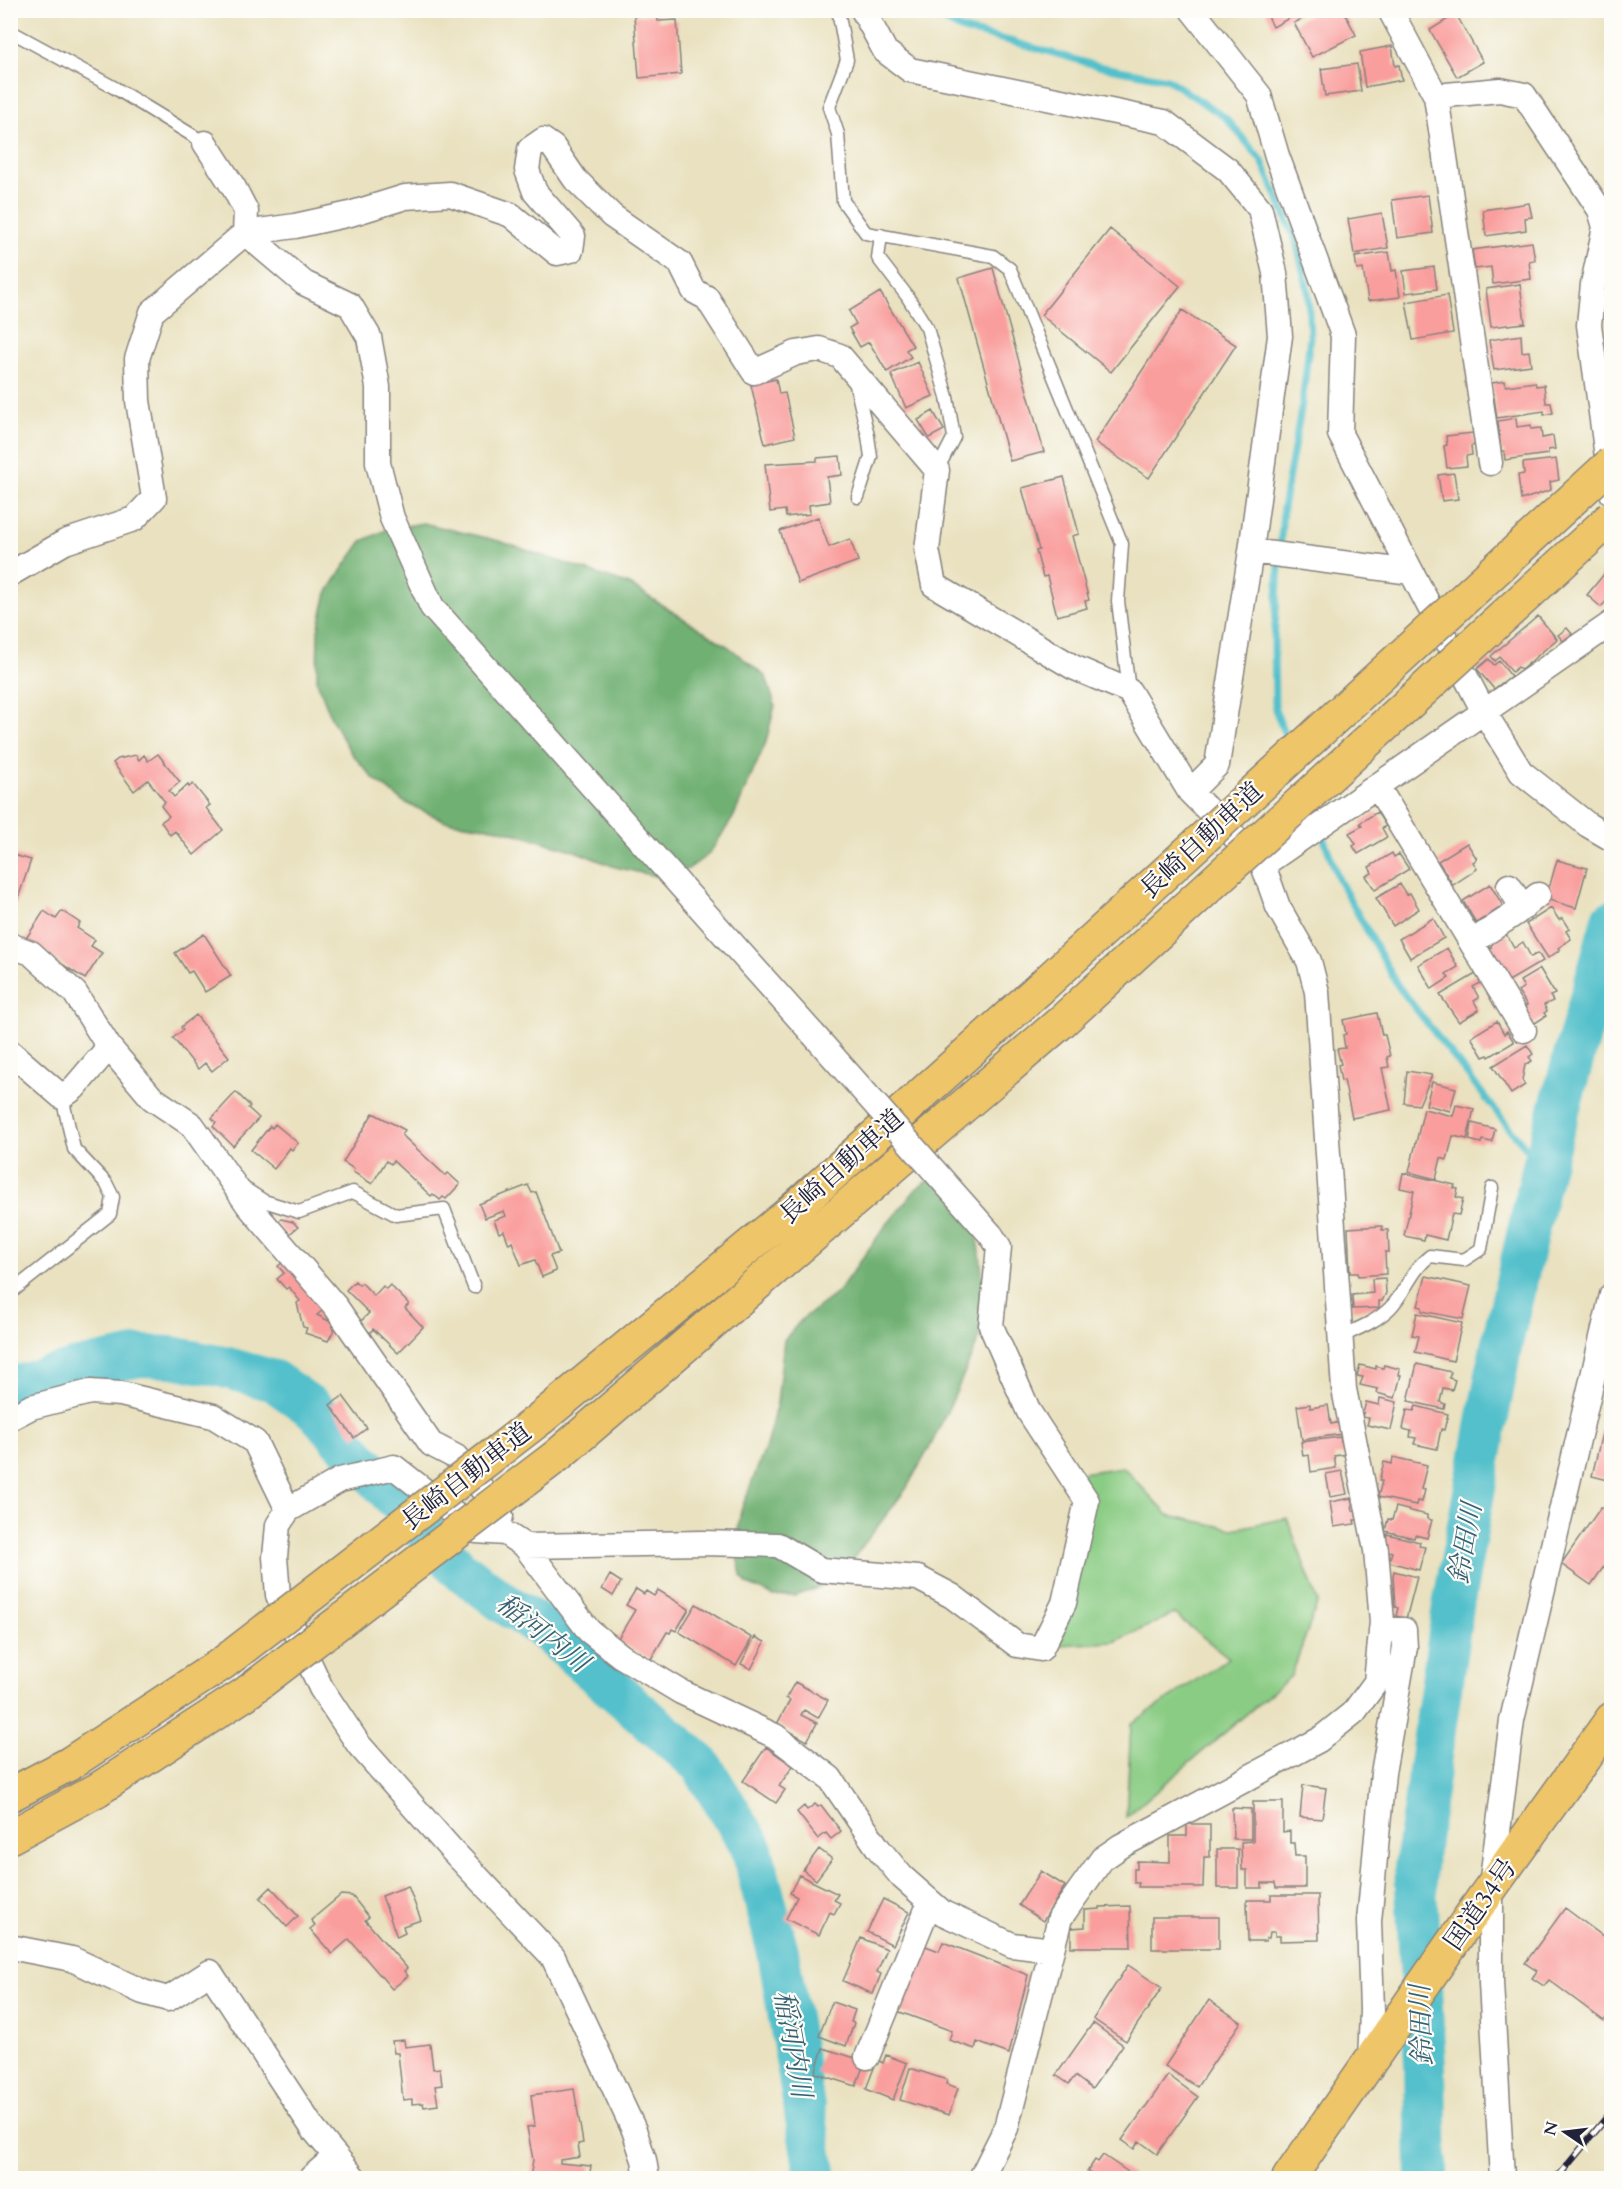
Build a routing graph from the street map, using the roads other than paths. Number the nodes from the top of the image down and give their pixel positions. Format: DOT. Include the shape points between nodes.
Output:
graph roads {
  1 [pos="838,10"];
  2 [pos="863,10"];
  3 [pos="1192,10"];
  4 [pos="1390,10"];
  5 [pos="10,31"];
  6 [pos="1436,96"];
  7 [pos="205,143"];
  8 [pos="245,233"];
  9 [pos="881,236"];
  10 [pos="853,371"];
  11 [pos="1490,463"];
  12 [pos="1611,463"];
  13 [pos="937,470"];
  14 [pos="1611,493"];
  15 [pos="858,497"];
  16 [pos="1611,517"];
  17 [pos="1258,552"];
  18 [pos="1412,572"];
  19 [pos="10,574"];
  20 [pos="1611,623"];
  21 [pos="1129,691"];
  22 [pos="1484,712"];
  23 [pos="1377,786"];
  24 [pos="1190,792"];
  25 [pos="1611,839"];
  26 [pos="1263,865"];
  27 [pos="1509,886"];
  28 [pos="1472,942"];
  29 [pos="10,945"];
  30 [pos="1524,1030"];
  31 [pos="109,1047"];
  32 [pos="10,1052"];
  33 [pos="62,1097"];
  34 [pos="231,1180"];
  35 [pos="1492,1188"];
  36 [pos="474,1287"];
  37 [pos="10,1293"];
  38 [pos="1611,1295"];
  39 [pos="1340,1337"];
  40 [pos="10,1418"];
  41 [pos="288,1510"];
  42 [pos="505,1533"];
  43 [pos="525,1546"];
  44 [pos="1381,1630"];
  45 [pos="1611,1719"];
  46 [pos="10,1795"];
  47 [pos="10,1837"];
  48 [pos="1487,1894"];
  49 [pos="930,1902"];
  50 [pos="10,1947"];
  51 [pos="1052,1950"];
  52 [pos="867,2057"];
  53 [pos="1373,2057"];
  54 [pos="336,2156"];
  55 [pos="311,2178"];
  56 [pos="354,2178"];
  57 [pos="646,2178"];
  58 [pos="981,2178"];
  59 [pos="1289,2178"];
  60 [pos="1502,2178"];
  1 -- 9 [label="lane" via="847,60 829,107 838,134 843,201 866,233"];
  2 -- 17 [label="street" via="885,51 910,70 1164,122 1228,170 1260,209 1275,273 1280,336"];
  3 -- 18 [label="street" via="1259,95 1277,156 1343,335 1340,434"];
  4 -- 6 [label="street"];
  5 -- 7 [label="lane"];
  6 -- 11 [label="street"];
  6 -- 14 [label="street" via="1500,90 1524,95 1600,210 1605,227 1589,325"];
  7 -- 8 [label="street" via="246,211"];
  8 -- 10 [label="street" via="350,214 405,197 450,194 511,215 557,253 571,250 573,236 535,192 527,170 530,149 543,140 612,216 680,263 694,291 707,298 754,372 796,353 819,349 840,356"];
  8 -- 19 [label="street" via="152,312 137,359 138,401 153,498 134,519 65,542"];
  8 -- 43 [label="street, bridge" via="304,283 350,305 369,337 378,387 378,463 392,518 432,607 999,1247 991,1326 1029,1412 1087,1501 1064,1603 1041,1649 1017,1645 952,1596 918,1578 821,1570 778,1545"];
  9 -- 13 [label="lane" via="878,258 927,328 947,397 954,437"];
  9 -- 21 [label="lane" via="993,256 1010,269 1122,544 1118,601"];
  10 -- 13 [label="street"];
  10 -- 15 [label="lane" via="871,457"];
  12 -- 46 [label="highway, 長崎自動車道, bridge" via="787,1215 541,1418 223,1663 69,1764"];
  13 -- 21 [label="street" via="927,550 934,585 1073,667"];
  16 -- 47 [label="highway, 長崎自動車道, bridge" via="1060,1023 558,1455 245,1694 97,1790"];
  17 -- 18 [label="street"];
  17 -- 24 [label="street" via="1217,765"];
  18 -- 22 [label="street"];
  20 -- 22 [label="street"];
  21 -- 24 [label="street"];
  22 -- 23 [label="street"];
  22 -- 25 [label="street" via="1521,772"];
  23 -- 26 [label="street"];
  23 -- 28 [label="street"];
  24 -- 26 [label="street"];
  26 -- 39 [label="street" via="1278,907 1309,961 1317,992"];
  27 -- 28 [label="street" via="1531,901"];
  28 -- 30 [label="street"];
  29 -- 31 [label="street" via="31,953 75,993"];
  31 -- 33 [label="street"];
  31 -- 34 [label="street" via="152,1098 192,1125"];
  32 -- 33 [label="street"];
  33 -- 37 [label="lane" via="74,1149 106,1183 113,1197 110,1214"];
  34 -- 36 [label="lane" via="264,1201 299,1212 353,1192 396,1215 444,1209"];
  34 -- 42 [label="street" via="336,1307 431,1444 456,1457 500,1511"];
  35 -- 39 [label="lane" via="1481,1248 1464,1260 1430,1256 1419,1264 1390,1308"];
  38 -- 48 [label="street" via="1512,1720"];
  39 -- 44 [label="street" via="1344,1389 1376,1550"];
  40 -- 41 [label="street" via="31,1407 90,1392 121,1394 213,1416 255,1443"];
  41 -- 42 [label="street" via="340,1480 394,1467 476,1531"];
  41 -- 57 [label="street" via="278,1525 278,1595 321,1688 359,1745 553,1958 634,2130"];
  42 -- 43 [label="street"];
  43 -- 49 [label="street" via="589,1631 621,1656 681,1692 775,1736 830,1778 878,1848"];
  44 -- 51 [label="street" via="1376,1682 1354,1712 1319,1740 1102,1859 1060,1918"];
  44 -- 53 [label="street" via="1404,1630 1405,1647 1383,1773 1370,1921"];
  45 -- 48 [label="highway, 国道34号"];
  48 -- 53 [label="highway, 国道34号"];
  48 -- 60 [label="street"];
  49 -- 51 [label="street" via="943,1913 1012,1945"];
  49 -- 52 [label="street" via="873,2014"];
  50 -- 54 [label="street" via="72,1959 143,1992 168,1999 210,1972 314,2130"];
  51 -- 58 [label="street" via="1006,2128"];
  53 -- 59 [label="highway, 国道34号"];
  54 -- 55 [label="street"];
  54 -- 56 [label="street"];
}
